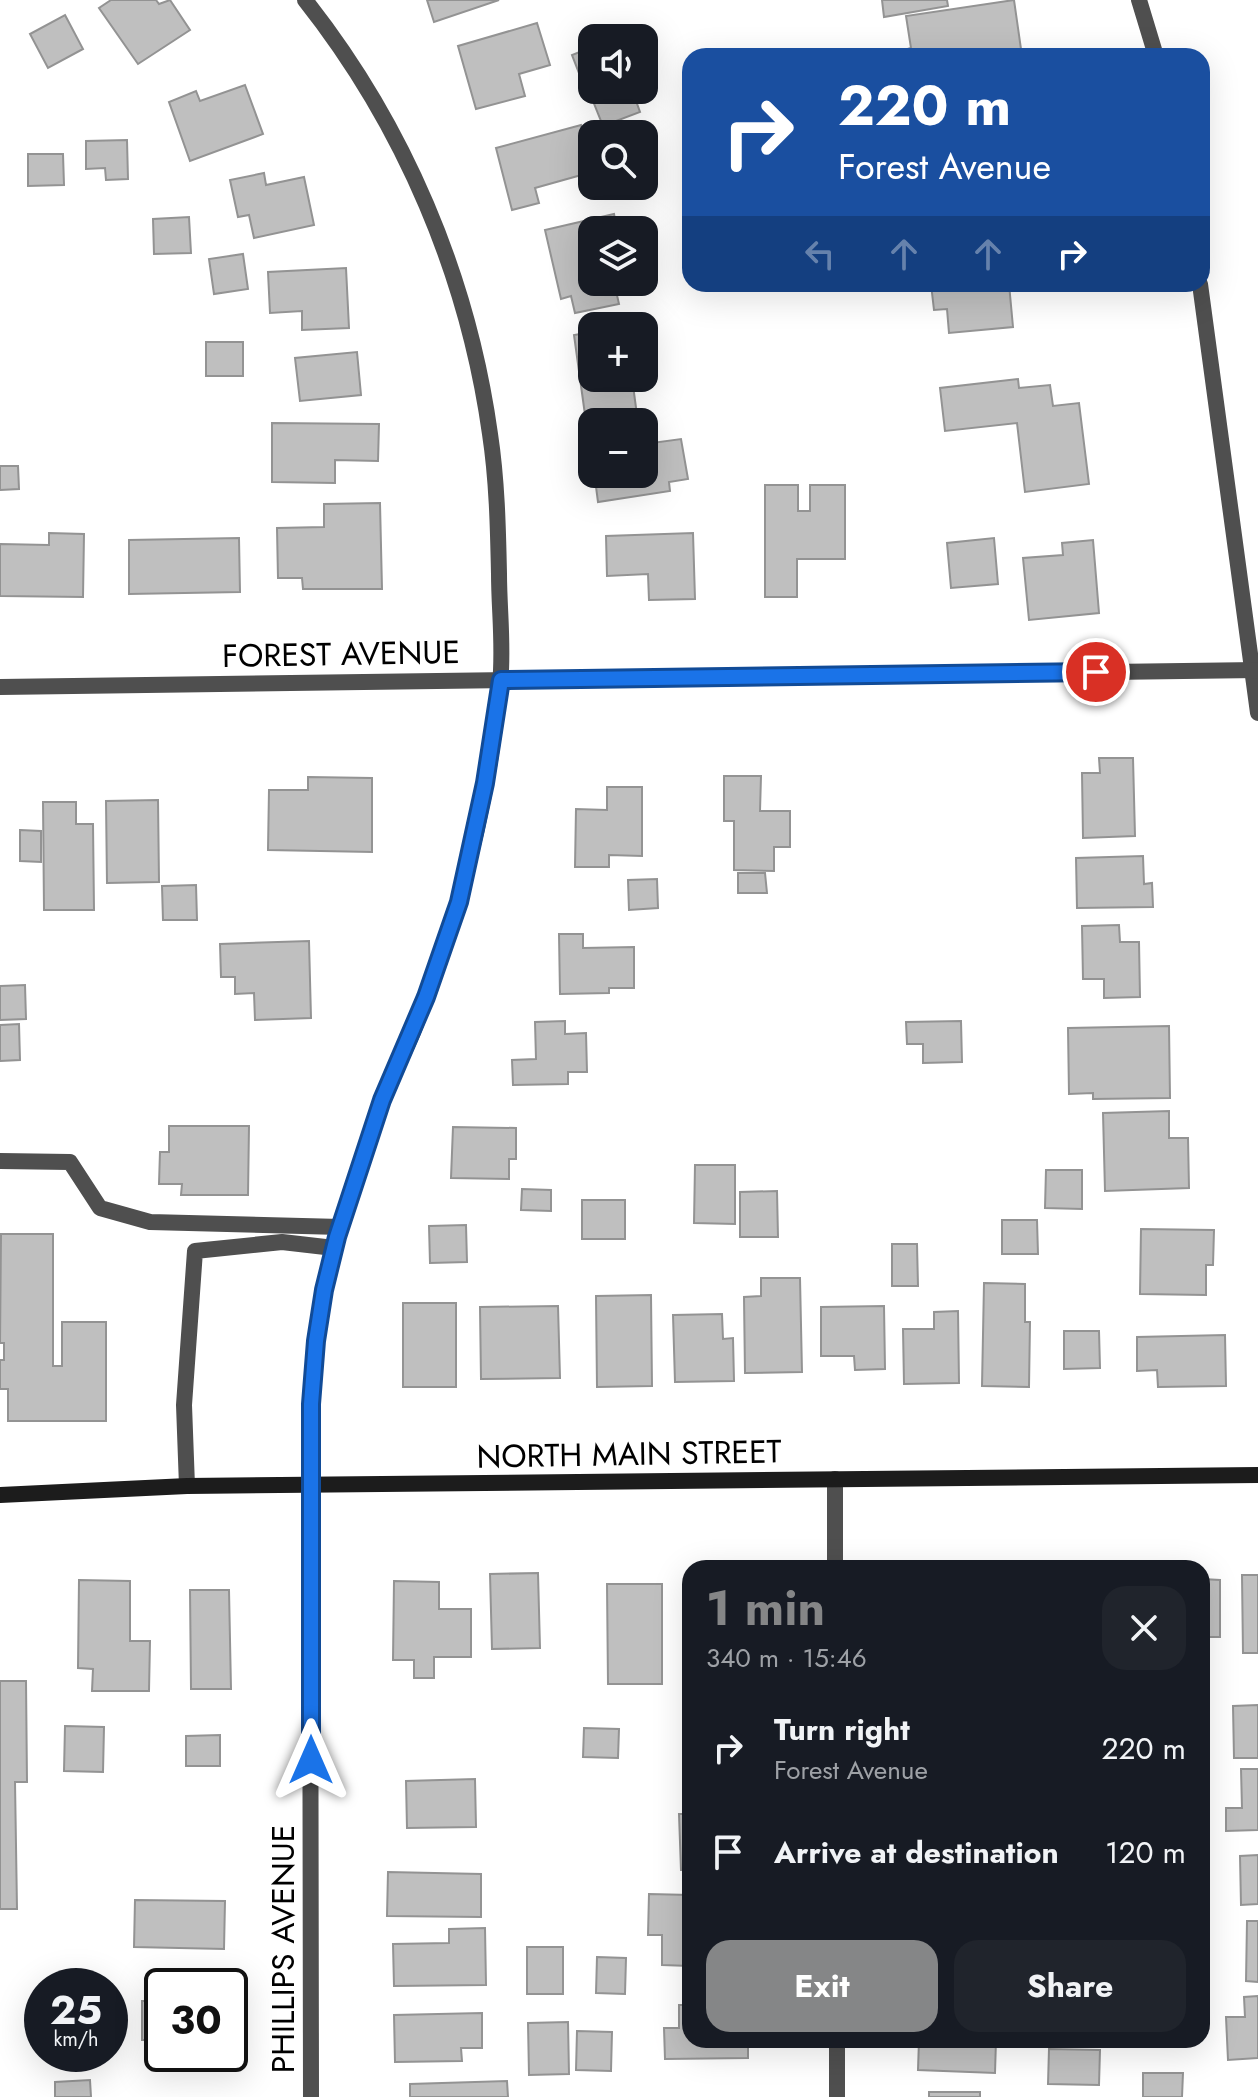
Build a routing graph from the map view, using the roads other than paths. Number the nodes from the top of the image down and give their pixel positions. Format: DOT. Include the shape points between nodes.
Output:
graph roads {
  1 [pos="305,0"];
  2 [pos="1139,0"];
  3 [pos="1154,48"];
  4 [pos="1201,292"];
  5 [pos="1255,670"];
  6 [pos="501,680"];
  7 [pos="0,687"];
  8 [pos="1258,713"];
  9 [pos="0,1161"];
  10 [pos="341,1227"];
  11 [pos="334,1248"];
  12 [pos="1258,1475"];
  13 [pos="835,1479"];
  14 [pos="310,1485"];
  15 [pos="187,1486"];
  16 [pos="0,1495"];
  17 [pos="835,1560"];
  18 [pos="837,2048"];
  19 [pos="311,2097"];
  20 [pos="837,2097"];
  1 -- 6 [label="street, PHILLIPS AVENUE" via="383,114 452,270 490,434"];
  2 -- 3 [label="street"];
  4 -- 5 [label="street"];
  5 -- 6 [label="street, FOREST AVENUE"];
  5 -- 8 [label="street"];
  6 -- 7 [label="street, FOREST AVENUE"];
  6 -- 10 [label="street, PHILLIPS AVENUE" via="459,902 382,1100"];
  9 -- 10 [label="street" via="70,1162 100,1208 150,1222"];
  10 -- 11 [label="street, PHILLIPS AVENUE"];
  11 -- 14 [label="street, PHILLIPS AVENUE" via="316,1341"];
  11 -- 15 [label="street" via="282,1242 195,1251 184,1405"];
  12 -- 13 [label="street, NORTH MAIN STREET"];
  13 -- 14 [label="street, NORTH MAIN STREET"];
  13 -- 17 [label="street"];
  14 -- 15 [label="street, NORTH MAIN STREET"];
  14 -- 19 [label="street, PHILLIPS AVENUE"];
  15 -- 16 [label="street, NORTH MAIN STREET"];
  18 -- 20 [label="street"];
}
